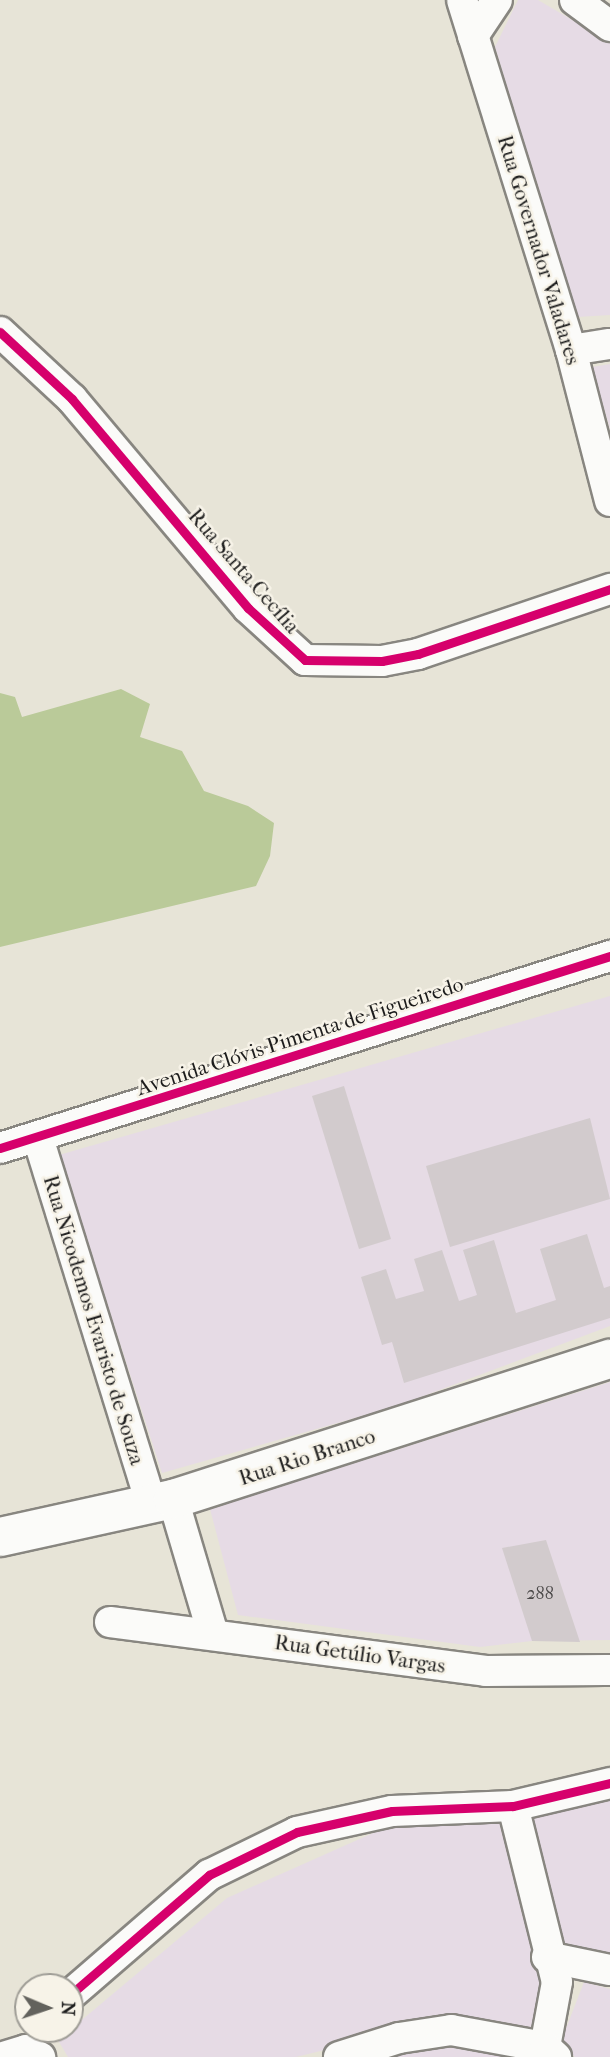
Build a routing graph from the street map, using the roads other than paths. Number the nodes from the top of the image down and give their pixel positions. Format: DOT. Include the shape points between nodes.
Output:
graph roads {
  1 [pos="461,0"];
  2 [pos="497,0"];
  3 [pos="575,0"];
  4 [pos="610,26"];
  5 [pos="473,36"];
  6 [pos="0,332"];
  7 [pos="610,344"];
  8 [pos="571,350"];
  9 [pos="610,501"];
  10 [pos="610,589"];
  11 [pos="610,956"];
  12 [pos="38,1138"];
  13 [pos="0,1148"];
  14 [pos="610,1359"];
  15 [pos="162,1501"];
  16 [pos="0,1537"];
  17 [pos="110,1622"];
  18 [pos="213,1634"];
  19 [pos="610,1670"];
  20 [pos="610,1783"];
  21 [pos="513,1806"];
  22 [pos="547,1957"];
  23 [pos="610,1970"];
  24 [pos="84,1983"];
  25 [pos="550,2052"];
  26 [pos="339,2057"];
  1 -- 5 [label="street, Rua Governador Valadares"];
  2 -- 5 [label="street"];
  3 -- 4 [label="street"];
  5 -- 8 [label="street, Rua Governador Valadares"];
  6 -- 10 [label="street, Rua Santa Cecília" via="72,399 248,608 305,660 383,661 418,654"];
  7 -- 8 [label="street"];
  8 -- 9 [label="street, Rua Governador Valadares"];
  11 -- 12 [label="street, Avenida Clóvis Pimenta de Figueiredo"];
  12 -- 13 [label="street, Avenida Clóvis Pimenta de Figueiredo"];
  12 -- 15 [label="street, Rua Nicodemos Evaristo de Souza"];
  14 -- 15 [label="main road, Rua Rio Branco"];
  15 -- 16 [label="main road, Rua Rio Branco"];
  15 -- 18 [label="street, Rua Nicodemos Evaristo de Souza"];
  17 -- 18 [label="street, Rua Getúlio Vargas"];
  18 -- 19 [label="street, Rua Getúlio Vargas" via="486,1671"];
  20 -- 21 [label="street"];
  21 -- 22 [label="street"];
  21 -- 24 [label="street" via="392,1811 297,1832 209,1875"];
  22 -- 23 [label="street"];
  22 -- 25 [label="street" via="556,1982"];
  25 -- 26 [label="street" via="451,2030 399,2038"];
}
